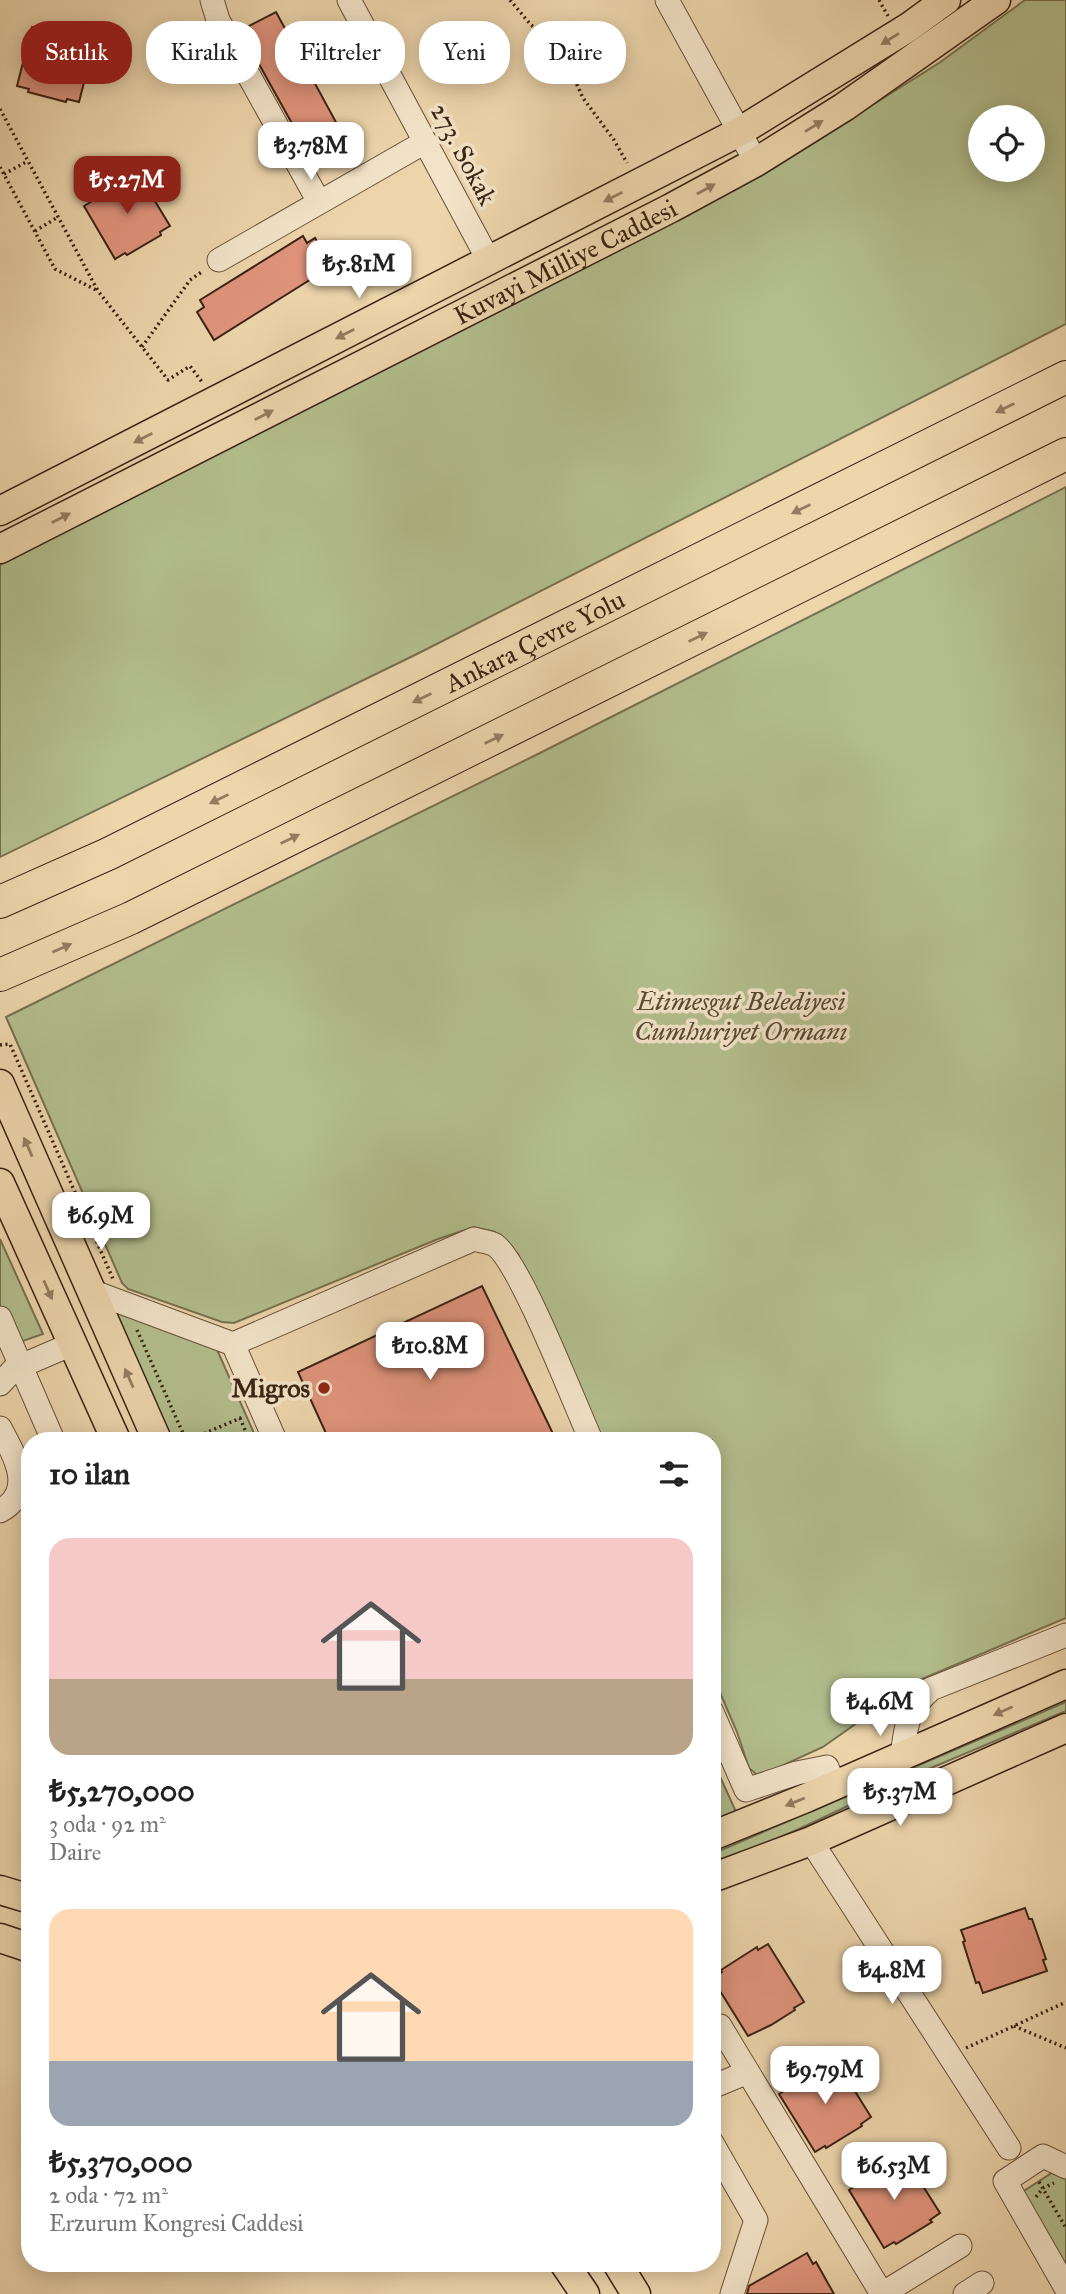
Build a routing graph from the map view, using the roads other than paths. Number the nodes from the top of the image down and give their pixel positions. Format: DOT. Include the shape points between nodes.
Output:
graph roads {
  1 [pos="212,0"];
  2 [pos="349,0"];
  3 [pos="667,0"];
  4 [pos="947,0"];
  5 [pos="996,0"];
  6 [pos="739,132"];
  7 [pos="425,142"];
  8 [pos="756,162"];
  9 [pos="319,202"];
  10 [pos="219,260"];
  11 [pos="489,261"];
  12 [pos="1066,377"];
  13 [pos="1066,454"];
  14 [pos="0,511"];
  15 [pos="0,549"];
  16 [pos="0,902"];
  17 [pos="0,975"];
  18 [pos="0,1084"];
  19 [pos="0,1184"];
  20 [pos="91,1291"];
  21 [pos="0,1318"];
  22 [pos="72,1344"];
  23 [pos="233,1344"];
  24 [pos="22,1365"];
  25 [pos="0,1384"];
  26 [pos="0,1428"];
  27 [pos="50,1432"];
  28 [pos="112,1432"];
  29 [pos="153,1432"];
  30 [pos="268,1432"];
  31 [pos="587,1432"];
  32 [pos="0,1511"];
  33 [pos="1066,1635"];
  34 [pos="1066,1684"];
  35 [pos="1066,1728"];
  36 [pos="721,1733"];
  37 [pos="902,1756"];
  38 [pos="835,1785"];
  39 [pos="721,1832"];
  40 [pos="811,1840"];
  41 [pos="721,1875"];
  42 [pos="0,1890"];
  43 [pos="21,1896"];
  44 [pos="0,1938"];
  45 [pos="21,1945"];
  46 [pos="721,2028"];
  47 [pos="748,2072"];
  48 [pos="721,2083"];
  49 [pos="1009,2148"];
  50 [pos="721,2159"];
  51 [pos="1066,2166"];
  52 [pos="960,2246"];
  53 [pos="570,2272"];
  54 [pos="623,2272"];
  55 [pos="1066,2288"];
  56 [pos="585,2294"];
  57 [pos="636,2294"];
  58 [pos="732,2294"];
  59 [pos="882,2294"];
  1 -- 9 [label="street" via="218,20"];
  2 -- 7 [label="street, 273. Sokak"];
  3 -- 6 [label="street"];
  4 -- 6 [label="main road, Kuvayi Milliye Caddesi, one-way"];
  8 -- 5 [label="main road, Kuvayi Milliye Caddesi, one-way"];
  6 -- 8 [label="street"];
  6 -- 11 [label="main road, Kuvayi Milliye Caddesi, one-way"];
  7 -- 9 [label="street"];
  7 -- 11 [label="street, 273. Sokak"];
  15 -- 8 [label="main road, Kuvayi Milliye Caddesi, one-way"];
  9 -- 10 [label="street"];
  11 -- 14 [label="main road, Kuvayi Milliye Caddesi, one-way"];
  12 -- 16 [label="highway, Ankara Çevre Yolu, one-way" via="108,854"];
  17 -- 13 [label="highway, one-way" via="131,918"];
  20 -- 18 [label="main road, one-way"];
  19 -- 22 [label="main road, one-way"];
  20 -- 23 [label="street"];
  29 -- 20 [label="main road, one-way"];
  21 -- 24 [label="street"];
  22 -- 24 [label="street"];
  22 -- 28 [label="main road"];
  23 -- 30 [label="street" via="251,1413"];
  23 -- 31 [label="street" via="474,1240 494,1244 526,1293"];
  24 -- 25 [label="street"];
  24 -- 27 [label="street"];
  26 -- 32 [label="street" via="20,1482 19,1494"];
  33 -- 37 [label="street" via="931,1689 908,1719"];
  34 -- 37 [label="main road, one-way"];
  35 -- 40 [label="main road"];
  36 -- 38 [label="street" via="746,1790 827,1767"];
  37 -- 38 [label="main road"];
  38 -- 39 [label="main road, one-way"];
  40 -- 41 [label="main road"];
  40 -- 49 [label="street"];
  42 -- 43 [label="main road"];
  44 -- 45 [label="main road"];
  46 -- 47 [label="street"];
  47 -- 48 [label="street"];
  47 -- 59 [label="street"];
  50 -- 58 [label="street" via="756,2220"];
  51 -- 55 [label="street" via="1042,2156 1005,2181"];
  52 -- 59 [label="street"];
  53 -- 56 [label="main road"];
  54 -- 57 [label="main road"];
}
